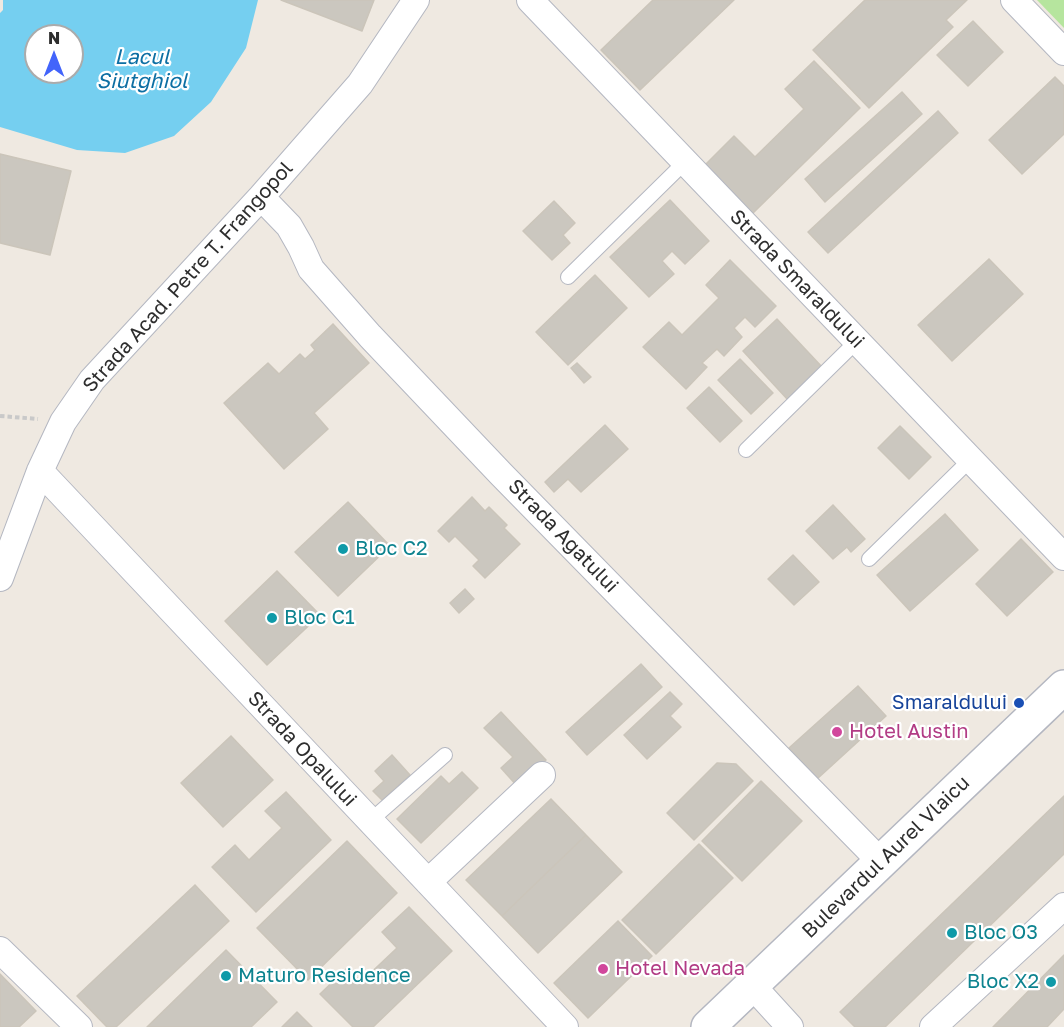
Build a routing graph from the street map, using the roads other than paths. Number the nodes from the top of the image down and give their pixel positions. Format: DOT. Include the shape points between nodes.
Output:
graph roads {
  1 [pos="417,0"];
  2 [pos="530,0"];
  3 [pos="1014,0"];
  4 [pos="1064,52"];
  5 [pos="686,162"];
  6 [pos="261,197"];
  7 [pos="568,277"];
  8 [pos="856,341"];
  9 [pos="746,450"];
  10 [pos="970,460"];
  11 [pos="40,471"];
  12 [pos="1064,557"];
  13 [pos="869,559"];
  14 [pos="0,578"];
  15 [pos="1064,687"];
  16 [pos="1064,701"];
  17 [pos="445,754"];
  18 [pos="542,775"];
  19 [pos="370,821"];
  20 [pos="881,862"];
  21 [pos="428,882"];
  22 [pos="1064,906"];
  23 [pos="0,950"];
  24 [pos="759,993"];
  25 [pos="80,1027"];
  26 [pos="565,1027"];
  27 [pos="708,1027"];
  28 [pos="724,1027"];
  29 [pos="790,1027"];
  30 [pos="933,1027"];
  1 -- 6 [label="street, Strada Acad. Petre T. Frangopol" via="360,84"];
  2 -- 5 [label="street, Strada Smaraldului"];
  3 -- 4 [label="street"];
  5 -- 7 [label="lane"];
  5 -- 8 [label="street, Strada Smaraldului"];
  6 -- 11 [label="street, Strada Acad. Petre T. Frangopol" via="92,380 63,422"];
  6 -- 20 [label="street, Strada Agatului" via="288,226 311,269 370,336"];
  8 -- 9 [label="lane"];
  8 -- 10 [label="street, Strada Smaraldului"];
  10 -- 12 [label="street, Strada Smaraldului"];
  10 -- 13 [label="lane"];
  11 -- 14 [label="street, Strada Acad. Petre T. Frangopol"];
  11 -- 19 [label="street, Strada Opalului"];
  15 -- 20 [label="main road, Bulevardul Aurel Vlaicu"];
  16 -- 24 [label="main road, Bulevardul Aurel Vlaicu"];
  17 -- 19 [label="lane"];
  18 -- 21 [label="street"];
  19 -- 21 [label="street, Strada Opalului"];
  20 -- 27 [label="main road, Bulevardul Aurel Vlaicu"];
  21 -- 26 [label="street, Strada Opalului"];
  22 -- 30 [label="street"];
  23 -- 25 [label="street"];
  24 -- 28 [label="main road, Bulevardul Aurel Vlaicu"];
  24 -- 29 [label="street"];
}
